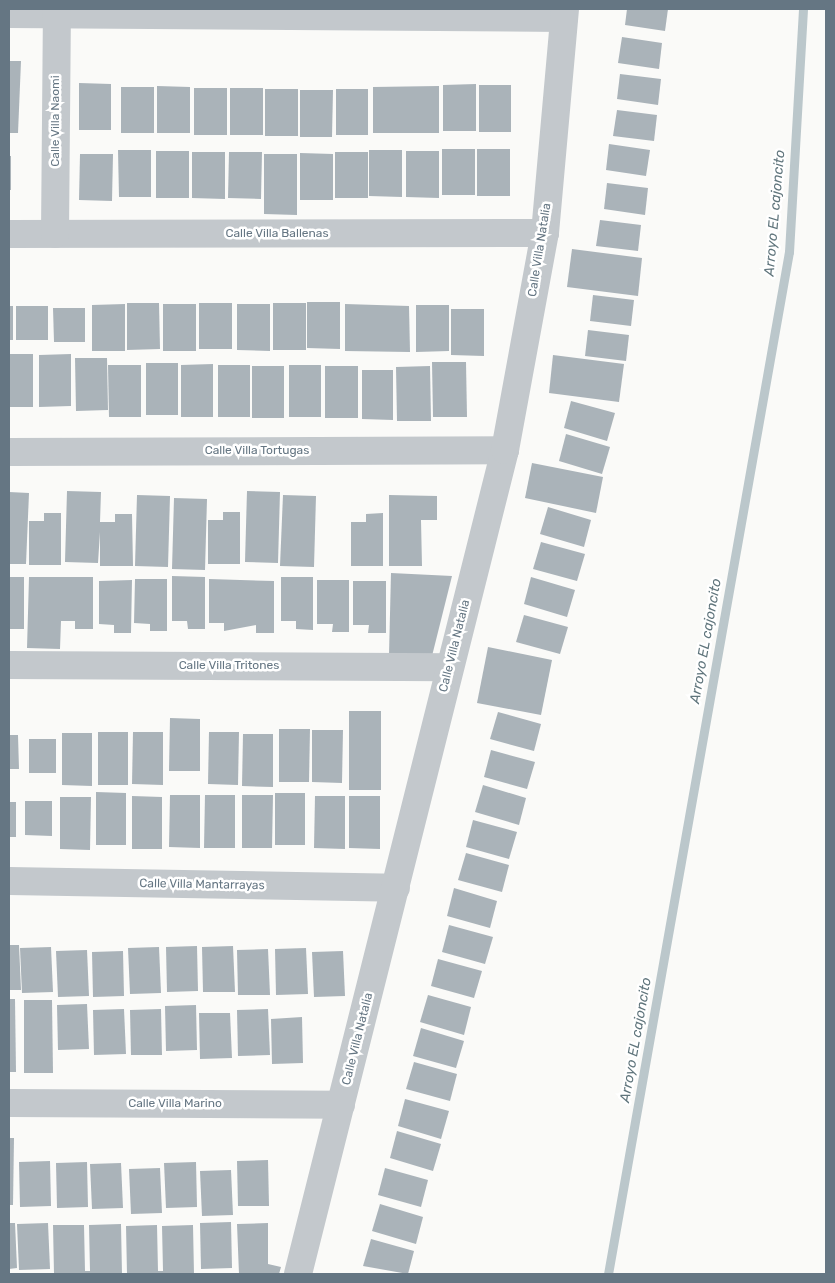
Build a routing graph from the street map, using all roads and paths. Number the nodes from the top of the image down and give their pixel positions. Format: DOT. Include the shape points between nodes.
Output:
graph roads {
  1 [pos="57,11"];
  2 [pos="9,14"];
  3 [pos="564,14"];
  4 [pos="545,233"];
  5 [pos="9,234"];
  6 [pos="56,234"];
  7 [pos="505,450"];
  8 [pos="9,452"];
  9 [pos="9,665"];
  10 [pos="449,667"];
  11 [pos="9,881"];
  12 [pos="396,888"];
  13 [pos="9,1103"];
  14 [pos="341,1105"];
  15 [pos="298,1274"];
  1 -- 2 [label="street"];
  1 -- 3 [label="street"];
  1 -- 6 [label="street, Calle Villa Naomi"];
  3 -- 4 [label="street, Calle Villa Natalia"];
  4 -- 6 [label="street, Calle Villa Ballenas"];
  4 -- 7 [label="street, Calle Villa Natalia"];
  5 -- 6 [label="street, Calle Villa Ballenas"];
  7 -- 8 [label="street, Calle Villa Tortugas"];
  7 -- 10 [label="street, Calle Villa Natalia"];
  9 -- 10 [label="street, Calle Villa Tritones"];
  10 -- 12 [label="street, Calle Villa Natalia"];
  11 -- 12 [label="street, Calle Villa Mantarrayas"];
  12 -- 14 [label="street, Calle Villa Natalia"];
  13 -- 14 [label="street, Calle Villa Marino"];
  14 -- 15 [label="street, Calle Villa Natalia"];
}
